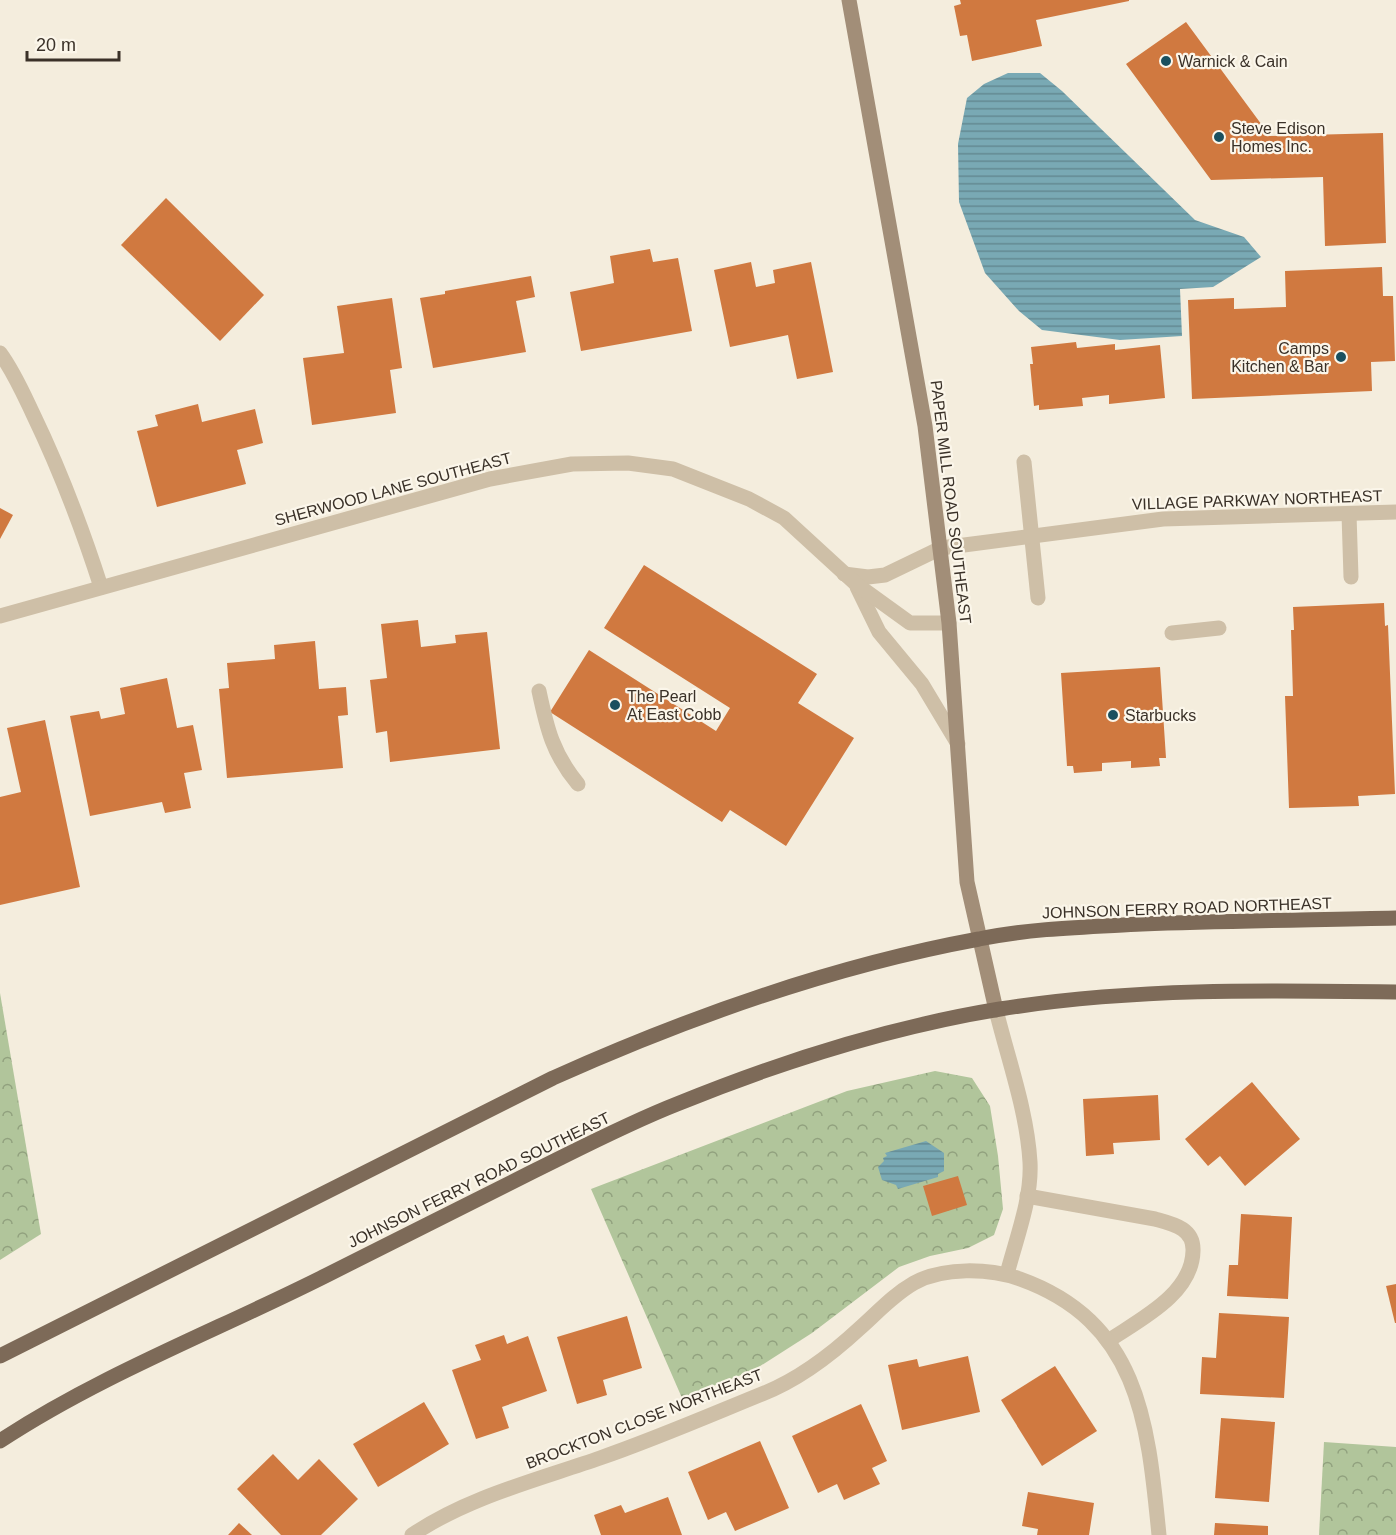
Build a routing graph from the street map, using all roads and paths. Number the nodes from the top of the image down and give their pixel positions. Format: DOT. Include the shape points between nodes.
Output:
graph roads {
  1 [pos="849,0"];
  2 [pos="0,353"];
  3 [pos="1024,462"];
  4 [pos="1396,512"];
  5 [pos="1349,514"];
  6 [pos="1033,536"];
  7 [pos="941,548"];
  8 [pos="843,574"];
  9 [pos="1351,577"];
  10 [pos="856,584"];
  11 [pos="101,587"];
  12 [pos="1038,598"];
  13 [pos="0,616"];
  14 [pos="949,623"];
  15 [pos="1219,628"];
  16 [pos="1172,633"];
  17 [pos="539,691"];
  18 [pos="958,744"];
  19 [pos="578,784"];
  20 [pos="1396,918"];
  21 [pos="980,938"];
  22 [pos="1396,992"];
  23 [pos="996,1010"];
  24 [pos="1027,1196"];
  25 [pos="1007,1274"];
  26 [pos="1108,1341"];
  27 [pos="0,1356"];
  28 [pos="0,1441"];
  29 [pos="412,1535"];
  30 [pos="1159,1535"];
  1 -- 7 [label="street, PAPER MILL ROAD SOUTHEAST" via="925,426"];
  2 -- 11 [label="street" via="12,369 42,432"];
  3 -- 6 [label="street"];
  4 -- 5 [label="street, VILLAGE PARKWAY NORTHEAST"];
  5 -- 6 [label="street, VILLAGE PARKWAY NORTHEAST" via="1163,519"];
  5 -- 9 [label="street"];
  6 -- 7 [label="street, VILLAGE PARKWAY NORTHEAST"];
  6 -- 12 [label="street"];
  7 -- 8 [label="street" via="885,575"];
  7 -- 14 [label="street, PAPER MILL ROAD SOUTHEAST"];
  8 -- 10 [label="street, SHERWOOD LANE SOUTHEAST"];
  8 -- 11 [label="street, SHERWOOD LANE SOUTHEAST" via="784,518 749,499 673,469 628,463 572,464 490,479"];
  10 -- 14 [label="street, SHERWOOD LANE SOUTHEAST" via="910,623"];
  10 -- 18 [label="street, SHERWOOD LANE SOUTHEAST" via="879,632 922,684"];
  11 -- 13 [label="street, SHERWOOD LANE SOUTHEAST"];
  14 -- 18 [label="street, PAPER MILL ROAD SOUTHEAST"];
  15 -- 16 [label="street"];
  17 -- 19 [label="street" via="547,732 561,764"];
  18 -- 21 [label="street, PAPER MILL ROAD SOUTHEAST" via="967,882"];
  20 -- 21 [label="main road, JOHNSON FERRY ROAD NORTHEAST" via="1074,927"];
  21 -- 23 [label="street, PAPER MILL ROAD SOUTHEAST"];
  21 -- 27 [label="main road" via="747,1001 643,1038 553,1078"];
  22 -- 23 [label="main road" via="1193,992 1084,998"];
  23 -- 24 [label="street" via="1026,1131 1030,1164"];
  23 -- 28 [label="main road, JOHNSON FERRY ROAD SOUTHEAST" via="896,1032 761,1072 674,1105 49,1409"];
  24 -- 25 [label="street"];
  24 -- 26 [label="street" via="1155,1219 1187,1232 1193,1246 1193,1264 1187,1280 1169,1298"];
  25 -- 26 [label="street, BROCKTON CLOSE NORTHEAST" via="1046,1288 1079,1308"];
  25 -- 29 [label="street, BROCKTON CLOSE NORTHEAST" via="946,1273 915,1282 822,1359 771,1390 625,1450 465,1506"];
  26 -- 30 [label="street, BROCKTON CLOSE NORTHEAST" via="1128,1372 1139,1406"];
}
